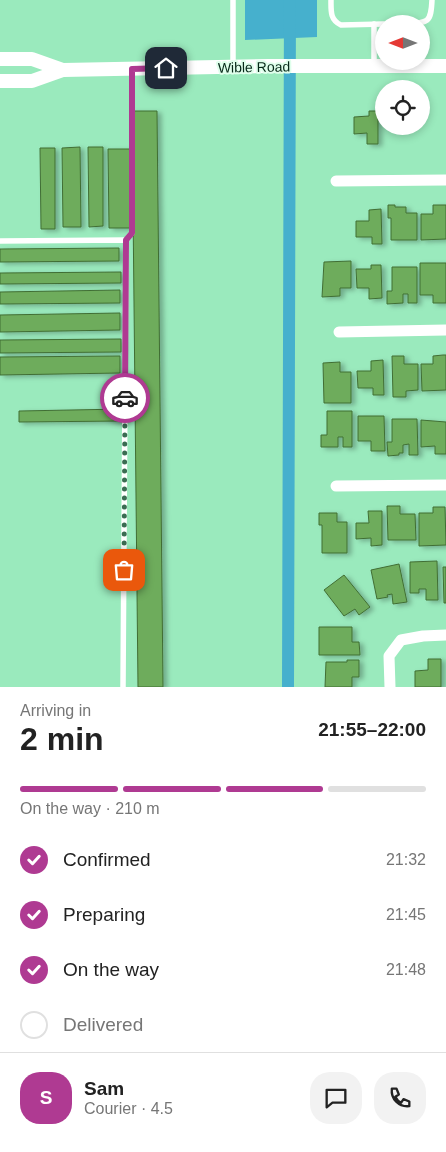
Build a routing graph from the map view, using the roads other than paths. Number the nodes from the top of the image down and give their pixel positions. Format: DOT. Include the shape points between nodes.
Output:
graph roads {
  1 [pos="233,0"];
  2 [pos="332,0"];
  3 [pos="432,0"];
  4 [pos="430,17"];
  5 [pos="374,24"];
  6 [pos="0,59"];
  7 [pos="374,66"];
  8 [pos="446,66"];
  9 [pos="233,67"];
  10 [pos="132,69"];
  11 [pos="63,70"];
  12 [pos="0,81"];
  13 [pos="446,180"];
  14 [pos="336,181"];
  15 [pos="126,240"];
  16 [pos="0,241"];
  17 [pos="446,330"];
  18 [pos="339,332"];
  19 [pos="446,485"];
  20 [pos="336,486"];
  21 [pos="446,636"];
  22 [pos="123,687"];
  23 [pos="390,687"];
  1 -- 9 [label="lane"];
  2 -- 5 [label="lane" via="332,16 337,23"];
  3 -- 4 [label="lane"];
  5 -- 7 [label="lane"];
  6 -- 11 [label="street, Wible Road" via="32,59"];
  7 -- 8 [label="street, Wible Road"];
  7 -- 9 [label="street, Wible Road"];
  9 -- 10 [label="street, Wible Road"];
  10 -- 11 [label="street, Wible Road"];
  10 -- 15 [label="lane" via="132,233"];
  11 -- 12 [label="street, Wible Road" via="32,81"];
  13 -- 14 [label="street"];
  15 -- 16 [label="lane"];
  15 -- 22 [label="lane"];
  17 -- 18 [label="street"];
  19 -- 20 [label="street"];
  21 -- 23 [label="street" via="401,640 389,656"];
}
